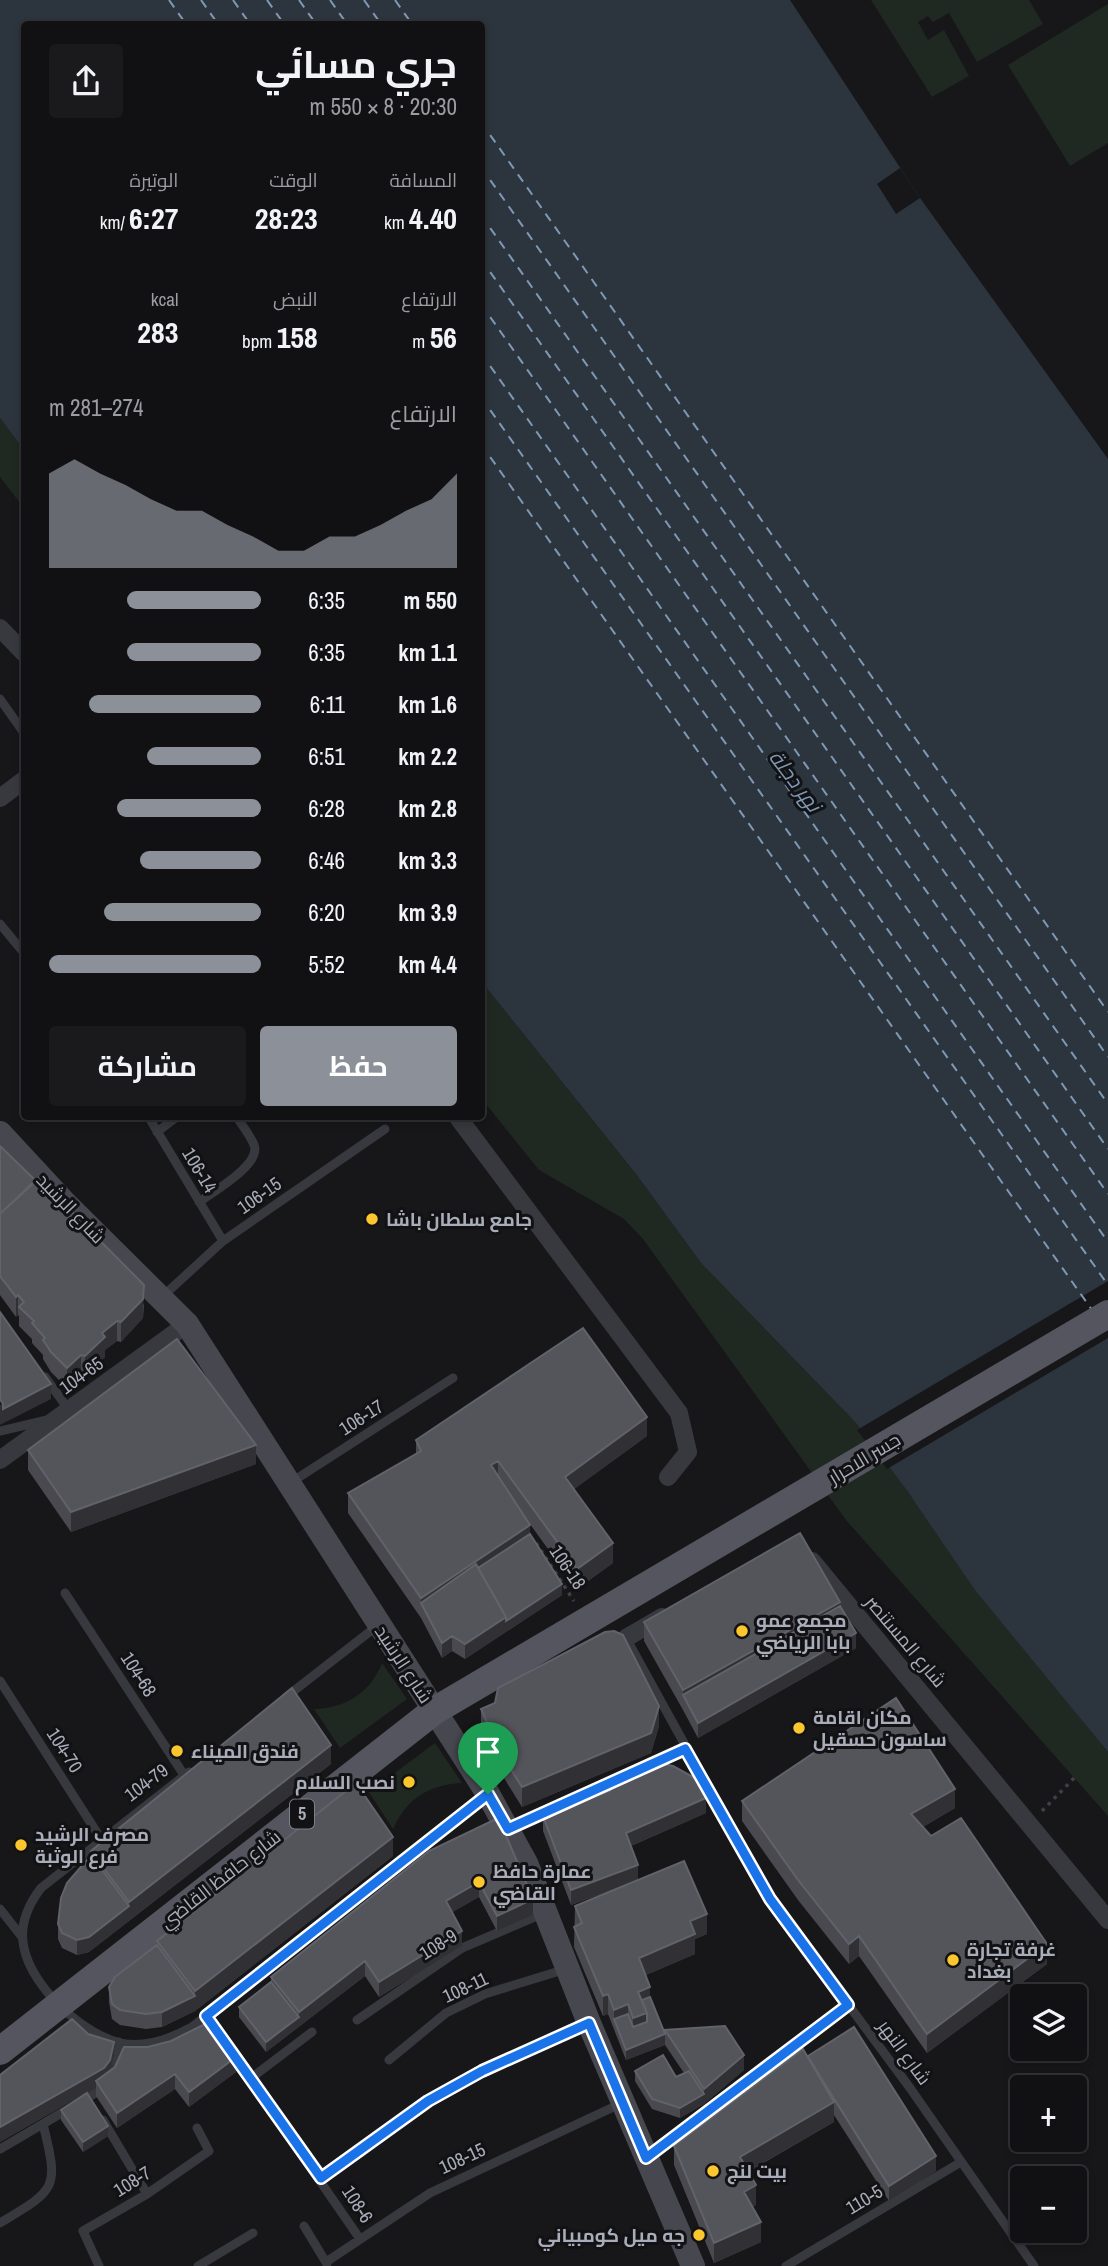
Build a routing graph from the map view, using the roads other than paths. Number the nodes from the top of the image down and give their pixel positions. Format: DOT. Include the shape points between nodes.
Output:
graph roads {
  1 [pos="0,628"];
  2 [pos="21,650"];
  3 [pos="0,699"];
  4 [pos="21,729"];
  5 [pos="21,782"];
  6 [pos="0,798"];
  7 [pos="0,924"];
  8 [pos="21,949"];
  9 [pos="150,1120"];
  10 [pos="173,1120"];
  11 [pos="239,1120"];
  12 [pos="460,1120"];
  13 [pos="385,1129"];
  14 [pos="157,1132"];
  15 [pos="0,1133"];
  16 [pos="200,1202"];
  17 [pos="223,1241"];
  18 [pos="161,1298"];
  19 [pos="1108,1314"];
  20 [pos="187,1324"];
  21 [pos="38,1367"];
  22 [pos="453,1378"];
  23 [pos="64,1413"];
  24 [pos="0,1431"];
  25 [pos="0,1460"];
  26 [pos="668,1476"];
  27 [pos="288,1484"];
  28 [pos="805,1552"];
  29 [pos="65,1593"];
  30 [pos="619,1599"];
  31 [pos="674,1610"];
  32 [pos="379,1625"];
  33 [pos="626,1638"];
  34 [pos="0,1681"];
  35 [pos="272,1707"];
  36 [pos="434,1711"];
  37 [pos="685,1749"];
  38 [pos="194,1768"];
  39 [pos="184,1775"];
  40 [pos="488,1794"];
  41 [pos="508,1829"];
  42 [pos="101,1839"];
  43 [pos="0,1909"];
  44 [pos="546,1913"];
  45 [pos="1108,1920"];
  46 [pos="22,1937"];
  47 [pos="568,1969"];
  48 [pos="60,2004"];
  49 [pos="848,2005"];
  50 [pos="206,2016"];
  51 [pos="357,2020"];
  52 [pos="589,2023"];
  53 [pos="313,2032"];
  54 [pos="118,2042"];
  55 [pos="0,2050"];
  56 [pos="389,2060"];
  57 [pos="250,2079"];
  58 [pos="89,2097"];
  59 [pos="623,2102"];
  60 [pos="43,2124"];
  61 [pos="197,2128"];
  62 [pos="0,2149"];
  63 [pos="646,2158"];
  64 [pos="961,2162"];
  65 [pos="321,2178"];
  66 [pos="147,2194"];
  67 [pos="0,2223"];
  68 [pos="304,2226"];
  69 [pos="253,2233"];
  70 [pos="360,2239"];
  71 [pos="688,2263"];
  72 [pos="327,2264"];
  73 [pos="99,2266"];
  74 [pos="198,2266"];
  75 [pos="786,2266"];
  76 [pos="1034,2266"];
  1 -- 2 [label="street"];
  3 -- 4 [label="lane"];
  5 -- 6 [label="street"];
  7 -- 8 [label="lane"];
  9 -- 14 [label="lane, 106-14"];
  10 -- 14 [label="lane"];
  11 -- 16 [label="lane" via="256,1147 254,1156 248,1166"];
  12 -- 26 [label="street" via="679,1413 688,1452"];
  13 -- 17 [label="lane, 106-15"];
  14 -- 16 [label="lane, 106-14"];
  15 -- 18 [label="main road, شارع الرشيد"];
  16 -- 17 [label="lane, 106-14"];
  17 -- 18 [label="lane, 106-15"];
  18 -- 20 [label="main road, شارع الرشيد"];
  19 -- 30 [label="main road, جسر الاحرار"];
  20 -- 23 [label="street, 104-65"];
  20 -- 27 [label="main road, شارع الرشيد"];
  21 -- 23 [label="lane"];
  22 -- 27 [label="lane, 106-17"];
  23 -- 24 [label="lane"];
  23 -- 25 [label="street, 104-65"];
  27 -- 32 [label="main road, شارع الرشيد"];
  28 -- 45 [label="street, شارع المستنصر"];
  29 -- 39 [label="lane, 104-68"];
  30 -- 36 [label="main road, شارع حافظ القاضي / 5"];
  31 -- 33 [label="street"];
  32 -- 35 [label="lane"];
  32 -- 36 [label="main road, شارع الرشيد"];
  33 -- 37 [label="lane, شارع النهر"];
  34 -- 42 [label="lane, 104-70"];
  36 -- 40 [label="main road, شارع الرشيد"];
  36 -- 48 [label="main road, شارع حافظ القاضي / 5"];
  37 -- 41 [label="lane"];
  37 -- 49 [label="lane, شارع النهر" via="770,1899"];
  38 -- 39 [label="lane, 104-79"];
  39 -- 42 [label="lane, 104-79"];
  40 -- 41 [label="main road, شارع الرشيد"];
  40 -- 50 [label="lane"];
  41 -- 44 [label="main road, شارع الرشيد"];
  42 -- 46 [label="lane, 104-79" via="41,1888 27,1911"];
  43 -- 46 [label="lane"];
  44 -- 47 [label="main road, شارع الرشيد"];
  44 -- 51 [label="lane, 108-9" via="462,1948"];
  46 -- 48 [label="lane" via="30,1965"];
  47 -- 52 [label="main road, شارع الرشيد"];
  47 -- 56 [label="lane, 108-11" via="485,1994 446,2013"];
  48 -- 54 [label="lane" via="86,2029"];
  48 -- 55 [label="main road, شارع حافظ القاضي / 5"];
  49 -- 63 [label="lane"];
  49 -- 64 [label="lane, شارع النهر"];
  50 -- 54 [label="lane" via="160,2041"];
  50 -- 57 [label="lane, 108-6"];
  52 -- 59 [label="main road, شارع الرشيد"];
  52 -- 65 [label="lane" via="428,2101"];
  53 -- 57 [label="lane"];
  54 -- 58 [label="lane" via="116,2074"];
  57 -- 65 [label="lane, 108-6"];
  58 -- 60 [label="lane"];
  58 -- 66 [label="lane"];
  59 -- 63 [label="main road, شارع الرشيد"];
  59 -- 70 [label="lane, 108-15" via="430,2193"];
  60 -- 62 [label="lane"];
  60 -- 67 [label="lane" via="54,2168 48,2190"];
  61 -- 66 [label="lane, 108-7" via="209,2151"];
  63 -- 71 [label="main road, شارع الرشيد"];
  64 -- 75 [label="lane, 110-5"];
  64 -- 76 [label="lane, شارع النهر"];
  65 -- 70 [label="lane, 108-6"];
  66 -- 73 [label="lane, 108-7" via="83,2231"];
  68 -- 72 [label="lane"];
  69 -- 74 [label="lane"];
  70 -- 72 [label="lane, 108-15"];
}
